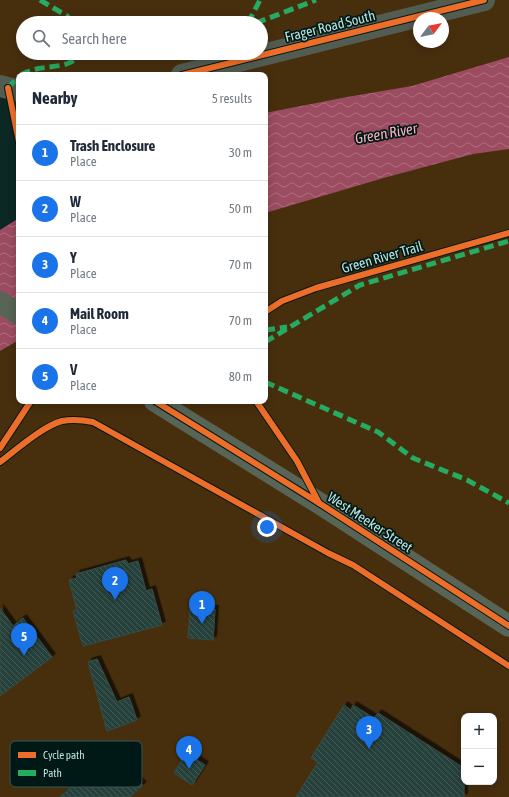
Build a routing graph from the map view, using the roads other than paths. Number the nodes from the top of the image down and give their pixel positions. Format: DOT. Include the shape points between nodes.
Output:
graph roads {
  1 [pos="484,0"];
  2 [pos="268,54"];
  3 [pos="242,60"];
  4 [pos="194,72"];
  5 [pos="0,86"];
  6 [pos="16,90"];
  7 [pos="0,302"];
  8 [pos="16,312"];
  9 [pos="160,404"];
  10 [pos="509,626"];
  1 -- 2 [label="street, Frager Road South"];
  3 -- 4 [label="street, Frager Road South"];
  5 -- 6 [label="street"];
  7 -- 8 [label="main road"];
  9 -- 10 [label="main road, West Meeker Street"];
}
